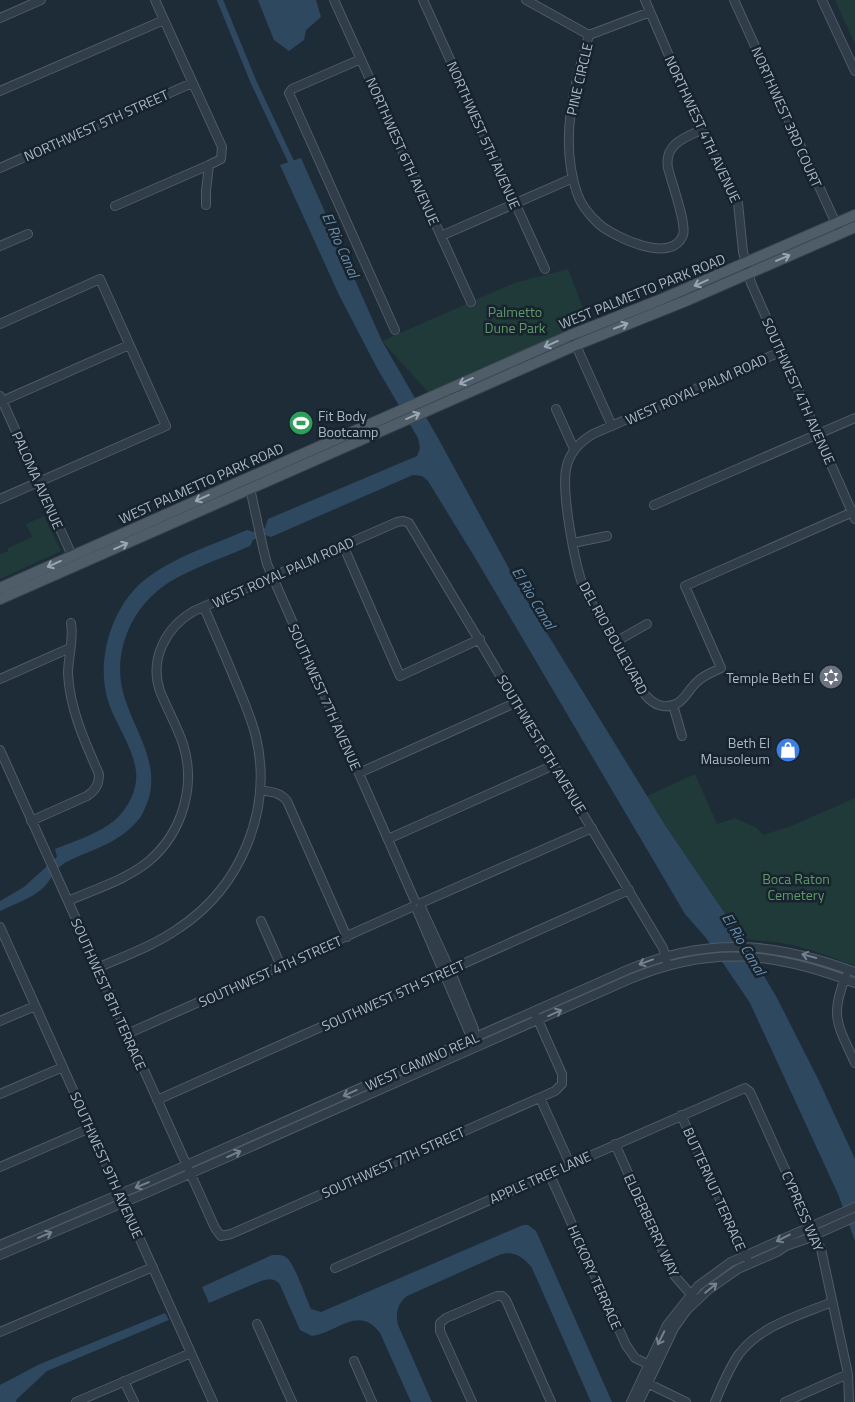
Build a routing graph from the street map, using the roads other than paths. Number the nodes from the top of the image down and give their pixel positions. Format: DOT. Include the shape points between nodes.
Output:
graph roads {
  1 [pos="41,0"];
  2 [pos="155,0"];
  3 [pos="334,0"];
  4 [pos="423,0"];
  5 [pos="526,0"];
  6 [pos="645,0"];
  7 [pos="734,0"];
  8 [pos="822,0"];
  9 [pos="650,12"];
  10 [pos="0,18"];
  11 [pos="164,20"];
  12 [pos="590,35"];
  13 [pos="361,59"];
  14 [pos="855,71"];
  15 [pos="192,83"];
  16 [pos="0,91"];
  17 [pos="701,130"];
  18 [pos="209,165"];
  19 [pos="0,168"];
  20 [pos="573,178"];
  21 [pos="515,203"];
  22 [pos="206,205"];
  23 [pos="115,206"];
  24 [pos="855,215"];
  25 [pos="855,227"];
  26 [pos="838,228"];
  27 [pos="28,234"];
  28 [pos="441,236"];
  29 [pos="0,246"];
  30 [pos="747,268"];
  31 [pos="545,269"];
  32 [pos="471,302"];
  33 [pos="0,324"];
  34 [pos="395,330"];
  35 [pos="573,340"];
  36 [pos="129,345"];
  37 [pos="780,352"];
  38 [pos="1,400"];
  39 [pos="556,409"];
  40 [pos="855,418"];
  41 [pos="612,426"];
  42 [pos="817,434"];
  43 [pos="327,442"];
  44 [pos="574,449"];
  45 [pos="283,462"];
  46 [pos="297,468"];
  47 [pos="40,482"];
  48 [pos="250,488"];
  49 [pos="0,499"];
  50 [pos="654,505"];
  51 [pos="854,514"];
  52 [pos="410,525"];
  53 [pos="607,536"];
  54 [pos="573,543"];
  55 [pos="343,546"];
  56 [pos="74,560"];
  57 [pos="272,576"];
  58 [pos="0,588"];
  59 [pos="0,599"];
  60 [pos="204,607"];
  61 [pos="71,623"];
  62 [pos="647,624"];
  63 [pos="480,640"];
  64 [pos="617,641"];
  65 [pos="70,648"];
  66 [pos="0,679"];
  67 [pos="517,702"];
  68 [pos="673,705"];
  69 [pos="682,736"];
  70 [pos="0,750"];
  71 [pos="554,765"];
  72 [pos="359,773"];
  73 [pos="260,790"];
  74 [pos="32,821"];
  75 [pos="592,828"];
  76 [pos="388,839"];
  77 [pos="629,890"];
  78 [pos="68,901"];
  79 [pos="417,906"];
  80 [pos="261,921"];
  81 [pos="0,927"];
  82 [pos="347,936"];
  83 [pos="711,948"];
  84 [pos="665,956"];
  85 [pos="703,959"];
  86 [pos="281,966"];
  87 [pos="668,966"];
  88 [pos="98,968"];
  89 [pos="852,971"];
  90 [pos="446,972"];
  91 [pos="845,979"];
  92 [pos="855,983"];
  93 [pos="35,1006"];
  94 [pos="534,1011"];
  95 [pos="538,1020"];
  96 [pos="0,1021"];
  97 [pos="127,1034"];
  98 [pos="475,1040"];
  99 [pos="855,1064"];
  100 [pos="63,1067"];
  101 [pos="745,1088"];
  102 [pos="0,1094"];
  103 [pos="540,1098"];
  104 [pos="157,1100"];
  105 [pos="323,1105"];
  106 [pos="327,1113"];
  107 [pos="681,1115"];
  108 [pos="90,1128"];
  109 [pos="615,1144"];
  110 [pos="570,1164"];
  111 [pos="186,1166"];
  112 [pos="0,1167"];
  113 [pos="549,1173"];
  114 [pos="190,1174"];
  115 [pos="120,1194"];
  116 [pos="123,1202"];
  117 [pos="855,1207"];
  118 [pos="855,1217"];
  119 [pos="811,1227"];
  120 [pos="815,1235"];
  121 [pos="221,1236"];
  122 [pos="0,1245"];
  123 [pos="0,1255"];
  124 [pos="745,1255"];
  125 [pos="749,1264"];
  126 [pos="152,1267"];
  127 [pos="335,1268"];
  128 [pos="690,1294"];
  129 [pos="697,1300"];
  130 [pos="832,1302"];
  131 [pos="258,1324"];
  132 [pos="0,1332"];
  133 [pos="191,1353"];
  134 [pos="354,1361"];
  135 [pos="648,1365"];
  136 [pos="656,1368"];
  137 [pos="848,1374"];
  138 [pos="641,1380"];
  139 [pos="124,1381"];
  140 [pos="648,1385"];
  141 [pos="76,1402"];
  142 [pos="134,1402"];
  143 [pos="213,1402"];
  144 [pos="292,1402"];
  145 [pos="372,1402"];
  146 [pos="472,1402"];
  147 [pos="551,1402"];
  148 [pos="631,1402"];
  149 [pos="640,1402"];
  150 [pos="686,1402"];
  151 [pos="715,1402"];
  152 [pos="786,1402"];
  153 [pos="849,1402"];
  1 -- 10 [label="street"];
  2 -- 11 [label="street"];
  3 -- 13 [label="street, NORTHWEST 6TH AVENUE"];
  4 -- 21 [label="street, NORTHWEST 5TH AVENUE"];
  5 -- 12 [label="street"];
  6 -- 9 [label="street, NORTHWEST 4TH AVENUE"];
  7 -- 26 [label="street, NORTHWEST 3RD COURT"];
  8 -- 14 [label="street"];
  9 -- 12 [label="street"];
  9 -- 17 [label="street, NORTHWEST 4TH AVENUE"];
  11 -- 15 [label="street"];
  11 -- 16 [label="street"];
  12 -- 20 [label="street, PINE CIRCLE" via="570,108 569,146"];
  13 -- 28 [label="street, NORTHWEST 6TH AVENUE"];
  13 -- 34 [label="street" via="292,89 289,94"];
  15 -- 18 [label="street" via="222,146 221,159"];
  15 -- 19 [label="street, NORTHWEST 5TH STREET"];
  17 -- 20 [label="street, PINE CIRCLE" via="676,142 669,151 667,163 684,230 674,245 663,248 645,246 623,240 608,231 583,205"];
  17 -- 30 [label="street, NORTHWEST 4TH AVENUE" via="738,203"];
  18 -- 22 [label="street"];
  18 -- 23 [label="street"];
  20 -- 21 [label="street"];
  21 -- 28 [label="street"];
  21 -- 31 [label="street, NORTHWEST 5TH AVENUE"];
  24 -- 26 [label="main road, WEST PALMETTO PARK ROAD"];
  25 -- 26 [label="main road, WEST PALMETTO PARK ROAD"];
  26 -- 30 [label="main road, WEST PALMETTO PARK ROAD"];
  27 -- 29 [label="street"];
  28 -- 32 [label="street, NORTHWEST 6TH AVENUE"];
  30 -- 35 [label="main road, WEST PALMETTO PARK ROAD" via="688,300"];
  30 -- 37 [label="street, SOUTHWEST 4TH AVENUE"];
  33 -- 36 [label="street" via="100,279"];
  35 -- 41 [label="street"];
  35 -- 43 [label="main road, WEST PALMETTO PARK ROAD, one-way" via="433,395"];
  46 -- 35 [label="main road, WEST PALMETTO PARK ROAD, one-way" via="437,406"];
  36 -- 38 [label="street"];
  36 -- 47 [label="street" via="166,426"];
  37 -- 41 [label="street, WEST ROYAL PALM ROAD"];
  37 -- 42 [label="street, SOUTHWEST 4TH AVENUE"];
  38 -- 47 [label="street, PALOMA AVENUE"];
  39 -- 44 [label="street"];
  40 -- 42 [label="street"];
  41 -- 44 [label="street" via="588,437"];
  42 -- 50 [label="street"];
  42 -- 51 [label="street, SOUTHWEST 4TH AVENUE"];
  43 -- 45 [label="main road, WEST PALMETTO PARK ROAD"];
  43 -- 46 [label="main road" via="324,450 301,461"];
  44 -- 54 [label="street, DEL RIO BOULEVARD" via="565,478"];
  45 -- 48 [label="main road" via="251,481"];
  45 -- 56 [label="main road, WEST PALMETTO PARK ROAD, one-way"];
  46 -- 48 [label="main road, WEST PALMETTO PARK ROAD"];
  47 -- 49 [label="street"];
  47 -- 56 [label="street, PALOMA AVENUE"];
  56 -- 48 [label="main road, WEST PALMETTO PARK ROAD, one-way"];
  48 -- 57 [label="street, SOUTHWEST 7TH AVENUE" via="262,548"];
  51 -- 68 [label="street" via="685,586 721,668 699,680 684,699"];
  52 -- 55 [label="street, WEST ROYAL PALM ROAD" via="397,522"];
  52 -- 63 [label="street, SOUTHWEST 6TH AVENUE"];
  53 -- 54 [label="street"];
  54 -- 64 [label="street, DEL RIO BOULEVARD" via="584,589"];
  55 -- 57 [label="street, WEST ROYAL PALM ROAD"];
  55 -- 63 [label="street" via="400,676"];
  56 -- 58 [label="main road, WEST PALMETTO PARK ROAD, one-way"];
  56 -- 59 [label="main road, WEST PALMETTO PARK ROAD"];
  57 -- 60 [label="street, WEST ROYAL PALM ROAD"];
  57 -- 72 [label="street, SOUTHWEST 7TH AVENUE"];
  60 -- 73 [label="street" via="253,727 259,756"];
  60 -- 78 [label="street, WEST ROYAL PALM ROAD" via="179,621 164,640 158,656 160,691 183,744 188,768 187,793 181,816 154,857 139,868"];
  61 -- 65 [label="street"];
  62 -- 64 [label="street"];
  63 -- 67 [label="street, SOUTHWEST 6TH AVENUE"];
  64 -- 68 [label="street, DEL RIO BOULEVARD" via="646,697 661,706"];
  65 -- 66 [label="street"];
  65 -- 74 [label="street" via="68,674 72,701 99,774 97,787 87,796"];
  67 -- 71 [label="street, SOUTHWEST 6TH AVENUE"];
  67 -- 72 [label="street"];
  68 -- 69 [label="street"];
  70 -- 74 [label="street, SOUTHWEST 8TH TERRACE"];
  71 -- 75 [label="street, SOUTHWEST 6TH AVENUE"];
  71 -- 76 [label="street"];
  72 -- 76 [label="street, SOUTHWEST 7TH AVENUE"];
  73 -- 82 [label="street" via="278,793 287,801"];
  73 -- 88 [label="street" via="246,849 214,899 168,935"];
  74 -- 78 [label="street, SOUTHWEST 8TH TERRACE"];
  75 -- 77 [label="street, SOUTHWEST 6TH AVENUE"];
  75 -- 79 [label="street, SOUTHWEST 4TH STREET"];
  76 -- 79 [label="street, SOUTHWEST 7TH AVENUE"];
  77 -- 84 [label="street, SOUTHWEST 6TH AVENUE"];
  77 -- 90 [label="street, SOUTHWEST 5TH STREET"];
  78 -- 88 [label="street, SOUTHWEST 8TH TERRACE"];
  79 -- 82 [label="street, SOUTHWEST 4TH STREET"];
  79 -- 90 [label="street, SOUTHWEST 7TH AVENUE"];
  80 -- 86 [label="street"];
  81 -- 93 [label="street, SOUTHWEST 9TH AVENUE"];
  82 -- 86 [label="street, SOUTHWEST 4TH STREET"];
  83 -- 84 [label="street, WEST CAMINO REAL"];
  83 -- 85 [label="street"];
  89 -- 83 [label="street, WEST CAMINO REAL, one-way" via="799,953 752,947"];
  84 -- 87 [label="street, SOUTHWEST 6TH AVENUE"];
  84 -- 94 [label="street, WEST CAMINO REAL, one-way"];
  85 -- 87 [label="street, WEST CAMINO REAL"];
  85 -- 91 [label="street, WEST CAMINO REAL" via="758,957 797,963"];
  86 -- 97 [label="street, SOUTHWEST 4TH STREET"];
  95 -- 87 [label="street, WEST CAMINO REAL, one-way"];
  88 -- 97 [label="street, SOUTHWEST 8TH TERRACE"];
  89 -- 91 [label="street"];
  90 -- 98 [label="street, SOUTHWEST 7TH AVENUE" via="474,1030"];
  90 -- 104 [label="street, SOUTHWEST 5TH STREET"];
  91 -- 92 [label="street, WEST CAMINO REAL"];
  91 -- 99 [label="street" via="837,1002 837,1020"];
  93 -- 96 [label="street"];
  93 -- 100 [label="street, SOUTHWEST 9TH AVENUE"];
  94 -- 95 [label="street"];
  94 -- 98 [label="street, WEST CAMINO REAL"];
  95 -- 98 [label="street, WEST CAMINO REAL"];
  95 -- 103 [label="street, SOUTHWEST 7TH STREET" via="562,1074 562,1084"];
  97 -- 104 [label="street, SOUTHWEST 8TH TERRACE"];
  98 -- 105 [label="street, WEST CAMINO REAL, one-way"];
  98 -- 106 [label="street, WEST CAMINO REAL"];
  100 -- 102 [label="street"];
  100 -- 108 [label="street, SOUTHWEST 9TH AVENUE"];
  101 -- 107 [label="street, APPLE TREE LANE"];
  101 -- 119 [label="street, CYPRESS WAY" via="750,1092"];
  103 -- 110 [label="street"];
  103 -- 121 [label="street, SOUTHWEST 7TH STREET"];
  104 -- 111 [label="street, SOUTHWEST 8TH TERRACE"];
  105 -- 106 [label="street"];
  105 -- 111 [label="street, WEST CAMINO REAL"];
  114 -- 106 [label="street, WEST CAMINO REAL, one-way"];
  107 -- 109 [label="street, APPLE TREE LANE"];
  107 -- 124 [label="street, BUTTERNUT TERRACE"];
  108 -- 112 [label="street"];
  108 -- 115 [label="street, SOUTHWEST 9TH AVENUE"];
  109 -- 110 [label="street, APPLE TREE LANE"];
  109 -- 128 [label="street, ELDERBERRY WAY" via="674,1275"];
  110 -- 113 [label="street, APPLE TREE LANE"];
  111 -- 114 [label="street, SOUTHWEST 8TH TERRACE"];
  111 -- 115 [label="street, WEST CAMINO REAL, one-way"];
  113 -- 127 [label="street, APPLE TREE LANE"];
  113 -- 135 [label="street, HICKORY TERRACE" via="626,1345 635,1358"];
  114 -- 116 [label="street, WEST CAMINO REAL"];
  114 -- 121 [label="street, SOUTHWEST 8TH TERRACE" via="214,1228"];
  115 -- 116 [label="street, SOUTHWEST 9TH AVENUE"];
  115 -- 122 [label="street, WEST CAMINO REAL"];
  123 -- 116 [label="street, WEST CAMINO REAL, one-way"];
  116 -- 126 [label="street, SOUTHWEST 9TH AVENUE"];
  117 -- 119 [label="street"];
  118 -- 120 [label="street"];
  119 -- 120 [label="street, CYPRESS WAY"];
  119 -- 124 [label="street, one-way"];
  120 -- 125 [label="street"];
  120 -- 130 [label="street, CYPRESS WAY"];
  124 -- 125 [label="street, BUTTERNUT TERRACE"];
  124 -- 128 [label="street" via="720,1269"];
  129 -- 125 [label="street, one-way" via="727,1275"];
  126 -- 132 [label="street"];
  126 -- 133 [label="street, SOUTHWEST 9TH AVENUE"];
  128 -- 129 [label="street, ELDERBERRY WAY"];
  128 -- 135 [label="street, one-way" via="667,1325"];
  129 -- 136 [label="street" via="674,1328"];
  130 -- 137 [label="street, CYPRESS WAY"];
  130 -- 151 [label="street" via="775,1326 747,1345 734,1362"];
  131 -- 144 [label="street"];
  133 -- 139 [label="street"];
  133 -- 143 [label="street, SOUTHWEST 9TH AVENUE"];
  134 -- 145 [label="street"];
  135 -- 136 [label="street, HICKORY TERRACE"];
  135 -- 138 [label="street"];
  136 -- 140 [label="street"];
  137 -- 152 [label="street"];
  137 -- 153 [label="street, CYPRESS WAY"];
  138 -- 140 [label="street"];
  138 -- 148 [label="street"];
  139 -- 141 [label="street"];
  139 -- 142 [label="street"];
  140 -- 149 [label="street"];
  140 -- 150 [label="street"];
  146 -- 147 [label="street" via="440,1331 440,1323 502,1296"];
}
